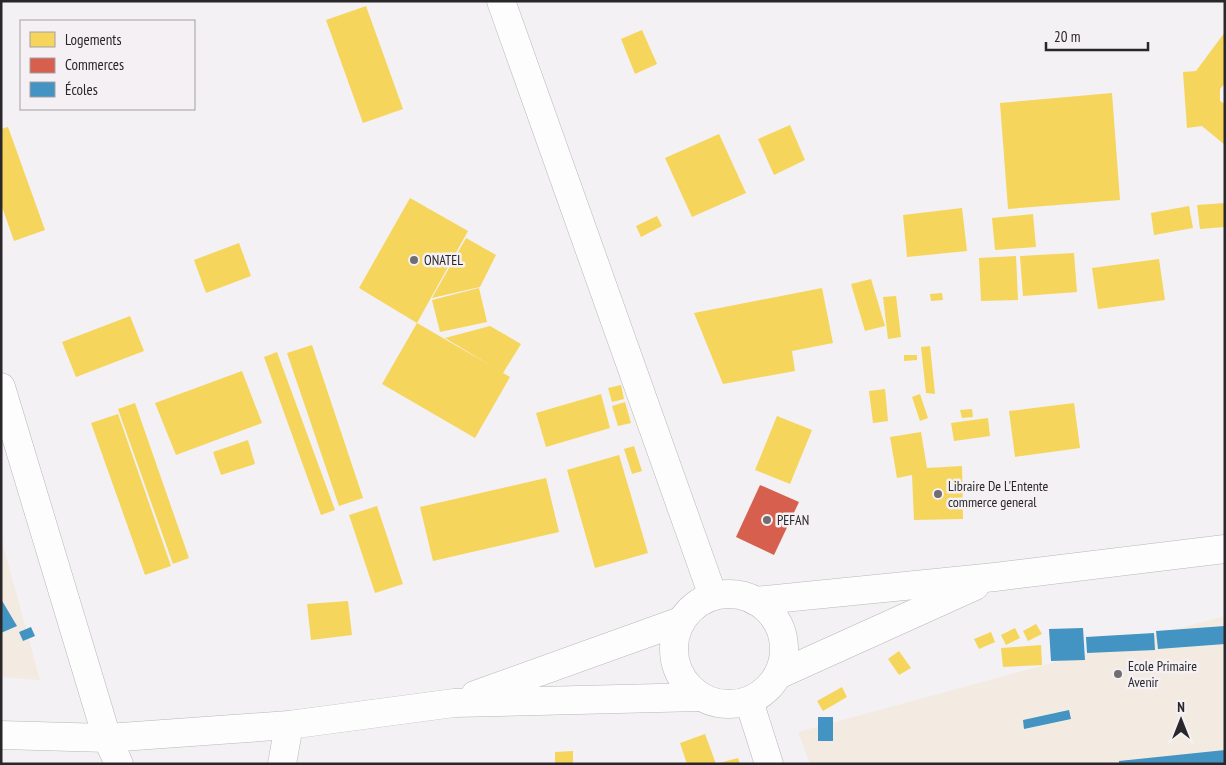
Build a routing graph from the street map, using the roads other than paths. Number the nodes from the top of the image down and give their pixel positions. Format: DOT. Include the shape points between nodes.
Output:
graph roads {
  1 [pos="501,1"];
  2 [pos="1,387"];
  3 [pos="1225,549"];
  4 [pos="995,577"];
  5 [pos="713,596"];
  6 [pos="755,600"];
  7 [pos="681,621"];
  8 [pos="778,675"];
  9 [pos="700,697"];
  10 [pos="749,701"];
  11 [pos="454,703"];
  12 [pos="289,725"];
  13 [pos="1,735"];
  14 [pos="107,738"];
  15 [pos="119,764"];
  16 [pos="282,764"];
  17 [pos="769,764"];
  1 -- 5 [label="main road"];
  2 -- 14 [label="main road"];
  3 -- 4 [label="main road"];
  4 -- 6 [label="main road"];
  4 -- 8 [label="main road"];
  5 -- 6 [label="main road" via="735,594"];
  5 -- 7 [label="main road" via="695,606"];
  6 -- 8 [label="main road" via="772,614 782,633 785,654"];
  7 -- 9 [label="main road" via="674,637 677,671"];
  7 -- 11 [label="main road"];
  8 -- 10 [label="main road" via="766,691"];
  9 -- 10 [label="main road" via="724,704"];
  9 -- 11 [label="main road"];
  10 -- 17 [label="main road"];
  11 -- 12 [label="main road"];
  12 -- 14 [label="main road"];
  12 -- 16 [label="main road"];
  13 -- 14 [label="main road"];
  14 -- 15 [label="main road"];
}
